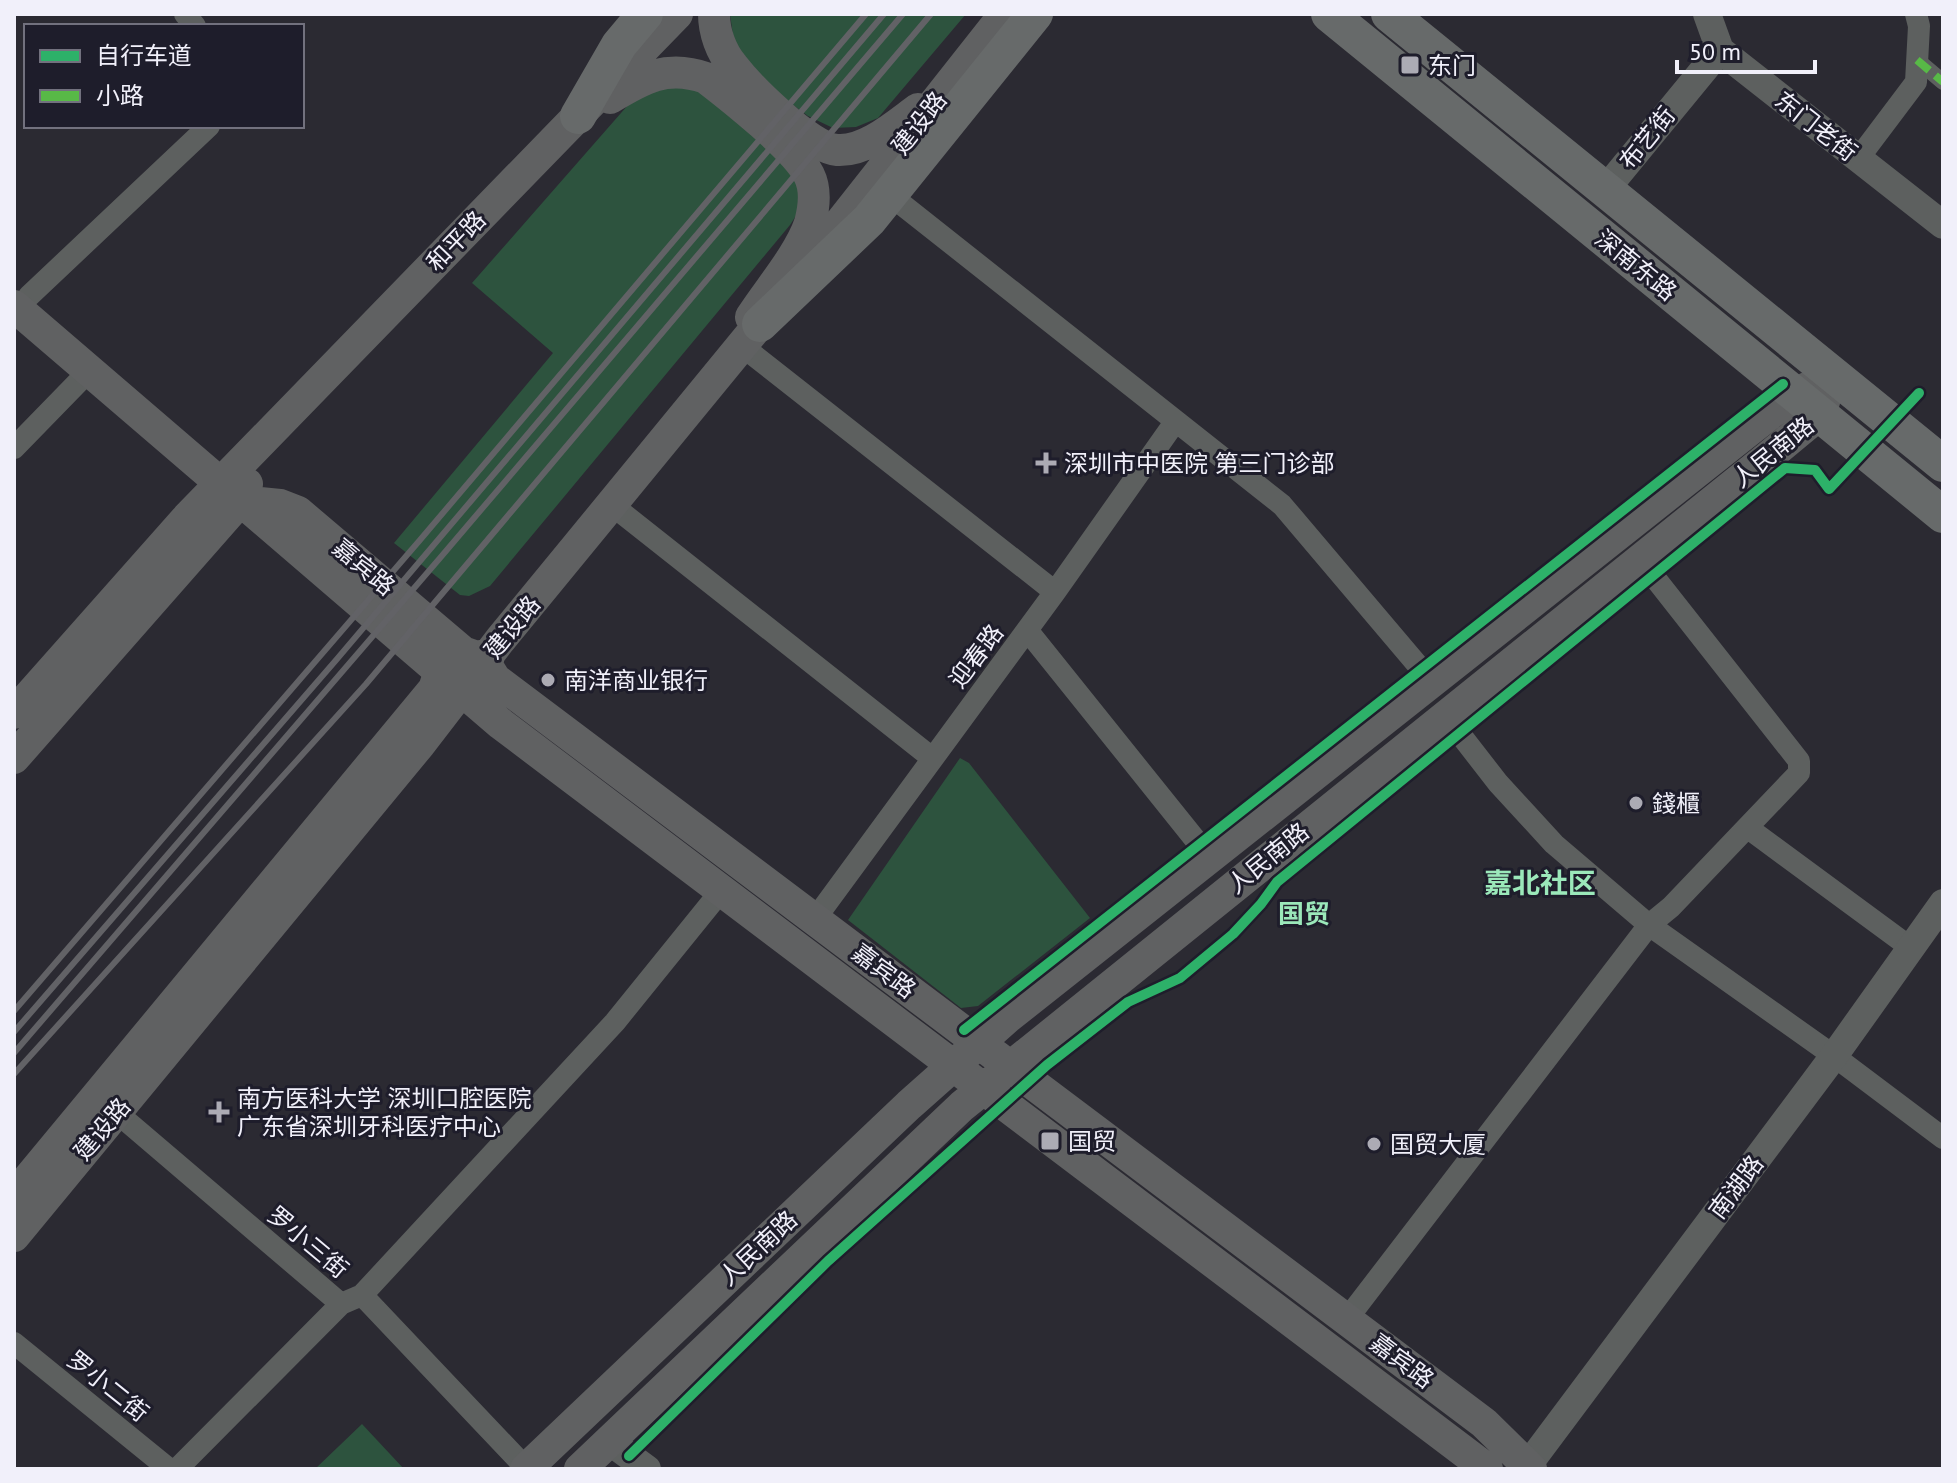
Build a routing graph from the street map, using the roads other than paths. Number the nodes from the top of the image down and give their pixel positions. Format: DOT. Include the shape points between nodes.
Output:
graph roads {
  1 [pos="645,14"];
  2 [pos="677,14"];
  3 [pos="714,14"];
  4 [pos="1035,14"];
  5 [pos="1329,14"];
  6 [pos="1389,14"];
  7 [pos="1707,14"];
  8 [pos="1916,14"];
  9 [pos="996,25"];
  10 [pos="1720,50"];
  11 [pos="1917,60"];
  12 [pos="1943,82"];
  13 [pos="947,88"];
  14 [pos="578,116"];
  15 [pos="207,128"];
  16 [pos="1858,159"];
  17 [pos="1605,190"];
  18 [pos="890,195"];
  19 [pos="1943,225"];
  20 [pos="19,295"];
  21 [pos="751,335"];
  22 [pos="89,371"];
  23 [pos="1833,375"];
  24 [pos="718,376"];
  25 [pos="1807,404"];
  26 [pos="1175,422"];
  27 [pos="14,448"];
  28 [pos="1943,464"];
  29 [pos="232,484"];
  30 [pos="612,505"];
  31 [pos="1943,515"];
  32 [pos="1640,559"];
  33 [pos="1055,592"];
  34 [pos="1027,630"];
  35 [pos="489,654"];
  36 [pos="424,671"];
  37 [pos="1432,682"];
  38 [pos="461,691"];
  39 [pos="14,713"];
  40 [pos="1446,716"];
  41 [pos="14,758"];
  42 [pos="932,758"];
  43 [pos="1748,828"];
  44 [pos="1210,858"];
  45 [pos="721,891"];
  46 [pos="1943,903"];
  47 [pos="815,919"];
  48 [pos="1649,925"];
  49 [pos="1911,948"];
  50 [pos="980,1042"];
  51 [pos="1834,1056"];
  52 [pos="952,1066"];
  53 [pos="1011,1066"];
  54 [pos="982,1089"];
  55 [pos="116,1112"];
  56 [pos="1943,1138"];
  57 [pos="14,1196"];
  58 [pos="14,1236"];
  59 [pos="352,1300"];
  60 [pos="1347,1319"];
  61 [pos="14,1343"];
  62 [pos="609,1441"];
  63 [pos="1528,1468"];
  64 [pos="169,1469"];
  65 [pos="177,1469"];
  66 [pos="526,1469"];
  67 [pos="580,1469"];
  68 [pos="647,1469"];
  69 [pos="1487,1469"];
  1 -- 14 [label="main road" via="619,45"];
  2 -- 14 [label="main road, 和平路"];
  3 -- 13 [label="main road" via="732,65 818,145 837,150 870,141"];
  4 -- 18 [label="main road"];
  5 -- 25 [label="main road, 深南东路"];
  6 -- 17 [label="main road, 深南东路"];
  7 -- 10 [label="street"];
  8 -- 11 [label="street"];
  9 -- 13 [label="main road, 建设路"];
  10 -- 16 [label="street, 东门老街"];
  10 -- 17 [label="street, 布艺街"];
  11 -- 12 [label="street"];
  11 -- 16 [label="street" via="1916,82"];
  13 -- 21 [label="main road, 建设路"];
  14 -- 24 [label="main road" via="644,79 690,72 706,78 741,107 798,159 810,177 809,225 738,335"];
  14 -- 29 [label="main road, 和平路"];
  15 -- 20 [label="street"];
  16 -- 19 [label="street, 东门老街"];
  17 -- 23 [label="main road, 深南东路"];
  18 -- 21 [label="main road"];
  18 -- 26 [label="street"];
  20 -- 22 [label="main road, 嘉宾路"];
  20 -- 29 [label="main road, 嘉宾路"];
  21 -- 24 [label="main road, 建设路"];
  21 -- 33 [label="street"];
  22 -- 27 [label="street"];
  22 -- 29 [label="main road, 嘉宾路"];
  23 -- 25 [label="main road, 人民南路"];
  23 -- 28 [label="main road, 深南东路"];
  24 -- 30 [label="main road, 建设路"];
  25 -- 31 [label="main road, 深南东路"];
  25 -- 32 [label="main road, 人民南路"];
  25 -- 37 [label="main road, 人民南路"];
  26 -- 33 [label="street, 迎春路"];
  26 -- 37 [label="street" via="1282,505"];
  29 -- 35 [label="main road, 嘉宾路" via="298,512 463,652"];
  29 -- 36 [label="main road, 嘉宾路"];
  29 -- 39 [label="main road, 和平路"];
  29 -- 41 [label="main road, 和平路"];
  30 -- 35 [label="main road, 建设路"];
  30 -- 42 [label="street"];
  32 -- 40 [label="main road, 人民南路"];
  32 -- 43 [label="street" via="1799,761 1796,779"];
  33 -- 34 [label="street, 迎春路"];
  34 -- 42 [label="street, 迎春路"];
  34 -- 44 [label="street"];
  35 -- 38 [label="main road, 建设路"];
  35 -- 47 [label="main road, 嘉宾路" via="487,666 495,679"];
  36 -- 38 [label="main road, 嘉宾路"];
  36 -- 57 [label="main road, 建设路" via="438,673 437,683 418,709"];
  37 -- 44 [label="main road, 人民南路"];
  38 -- 45 [label="main road, 嘉宾路"];
  38 -- 55 [label="main road, 建设路"];
  40 -- 48 [label="street" via="1540,831"];
  40 -- 53 [label="main road, 人民南路"];
  42 -- 47 [label="street, 迎春路"];
  43 -- 48 [label="street"];
  43 -- 49 [label="street"];
  44 -- 50 [label="main road, 人民南路"];
  45 -- 52 [label="main road, 嘉宾路"];
  45 -- 59 [label="street" via="615,1022"];
  46 -- 49 [label="street, 南湖路"];
  47 -- 50 [label="main road, 嘉宾路"];
  48 -- 51 [label="street"];
  48 -- 60 [label="street"];
  49 -- 51 [label="street, 南湖路"];
  50 -- 52 [label="main road, 人民南路"];
  50 -- 53 [label="main road, 嘉宾路"];
  51 -- 56 [label="street"];
  51 -- 63 [label="street, 南湖路"];
  52 -- 54 [label="main road, 嘉宾路"];
  52 -- 66 [label="main road, 人民南路"];
  53 -- 54 [label="main road, 人民南路"];
  53 -- 60 [label="main road, 嘉宾路"];
  54 -- 62 [label="main road, 人民南路"];
  54 -- 69 [label="main road, 嘉宾路"];
  55 -- 58 [label="main road, 建设路"];
  55 -- 59 [label="street, 罗小三街"];
  59 -- 65 [label="street"];
  59 -- 66 [label="street, 罗小三街"];
  60 -- 63 [label="main road, 嘉宾路" via="1484,1423"];
  61 -- 64 [label="street, 罗小二街"];
  62 -- 67 [label="main road, 人民南路"];
  62 -- 68 [label="street"];
}
